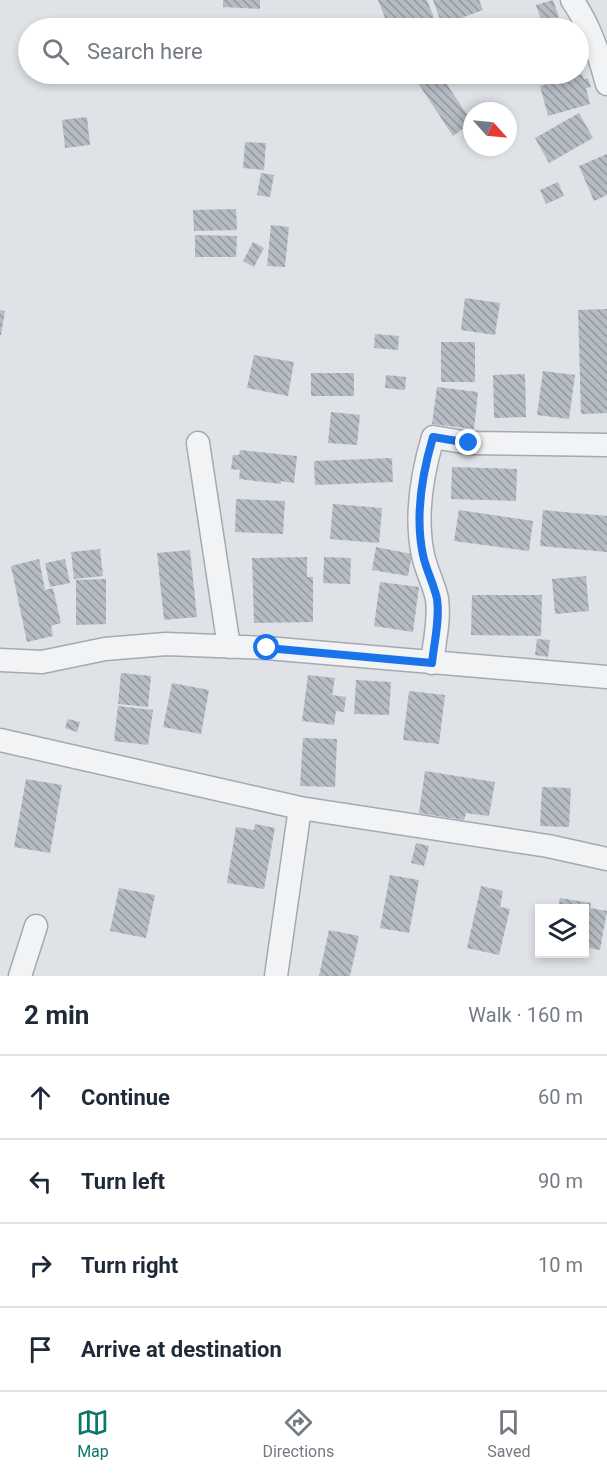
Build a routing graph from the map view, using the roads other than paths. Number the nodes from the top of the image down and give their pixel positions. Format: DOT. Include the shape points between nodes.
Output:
graph roads {
  1 [pos="572,0"];
  2 [pos="583,18"];
  3 [pos="589,31"];
  4 [pos="607,84"];
  5 [pos="198,443"];
  6 [pos="607,445"];
  7 [pos="230,647"];
  8 [pos="0,660"];
  9 [pos="432,663"];
  10 [pos="607,677"];
  11 [pos="0,740"];
  12 [pos="300,808"];
  13 [pos="607,859"];
  14 [pos="36,926"];
  15 [pos="20,976"];
  16 [pos="276,976"];
  1 -- 2 [label="street"];
  3 -- 4 [label="street"];
  5 -- 7 [label="street"];
  6 -- 9 [label="street" via="469,443 433,437 425,471 419,537 437,598"];
  7 -- 8 [label="street" via="166,644 105,649 42,662"];
  7 -- 9 [label="street"];
  9 -- 10 [label="street"];
  11 -- 12 [label="street"];
  12 -- 13 [label="street" via="548,846"];
  12 -- 16 [label="street"];
  14 -- 15 [label="street"];
}
